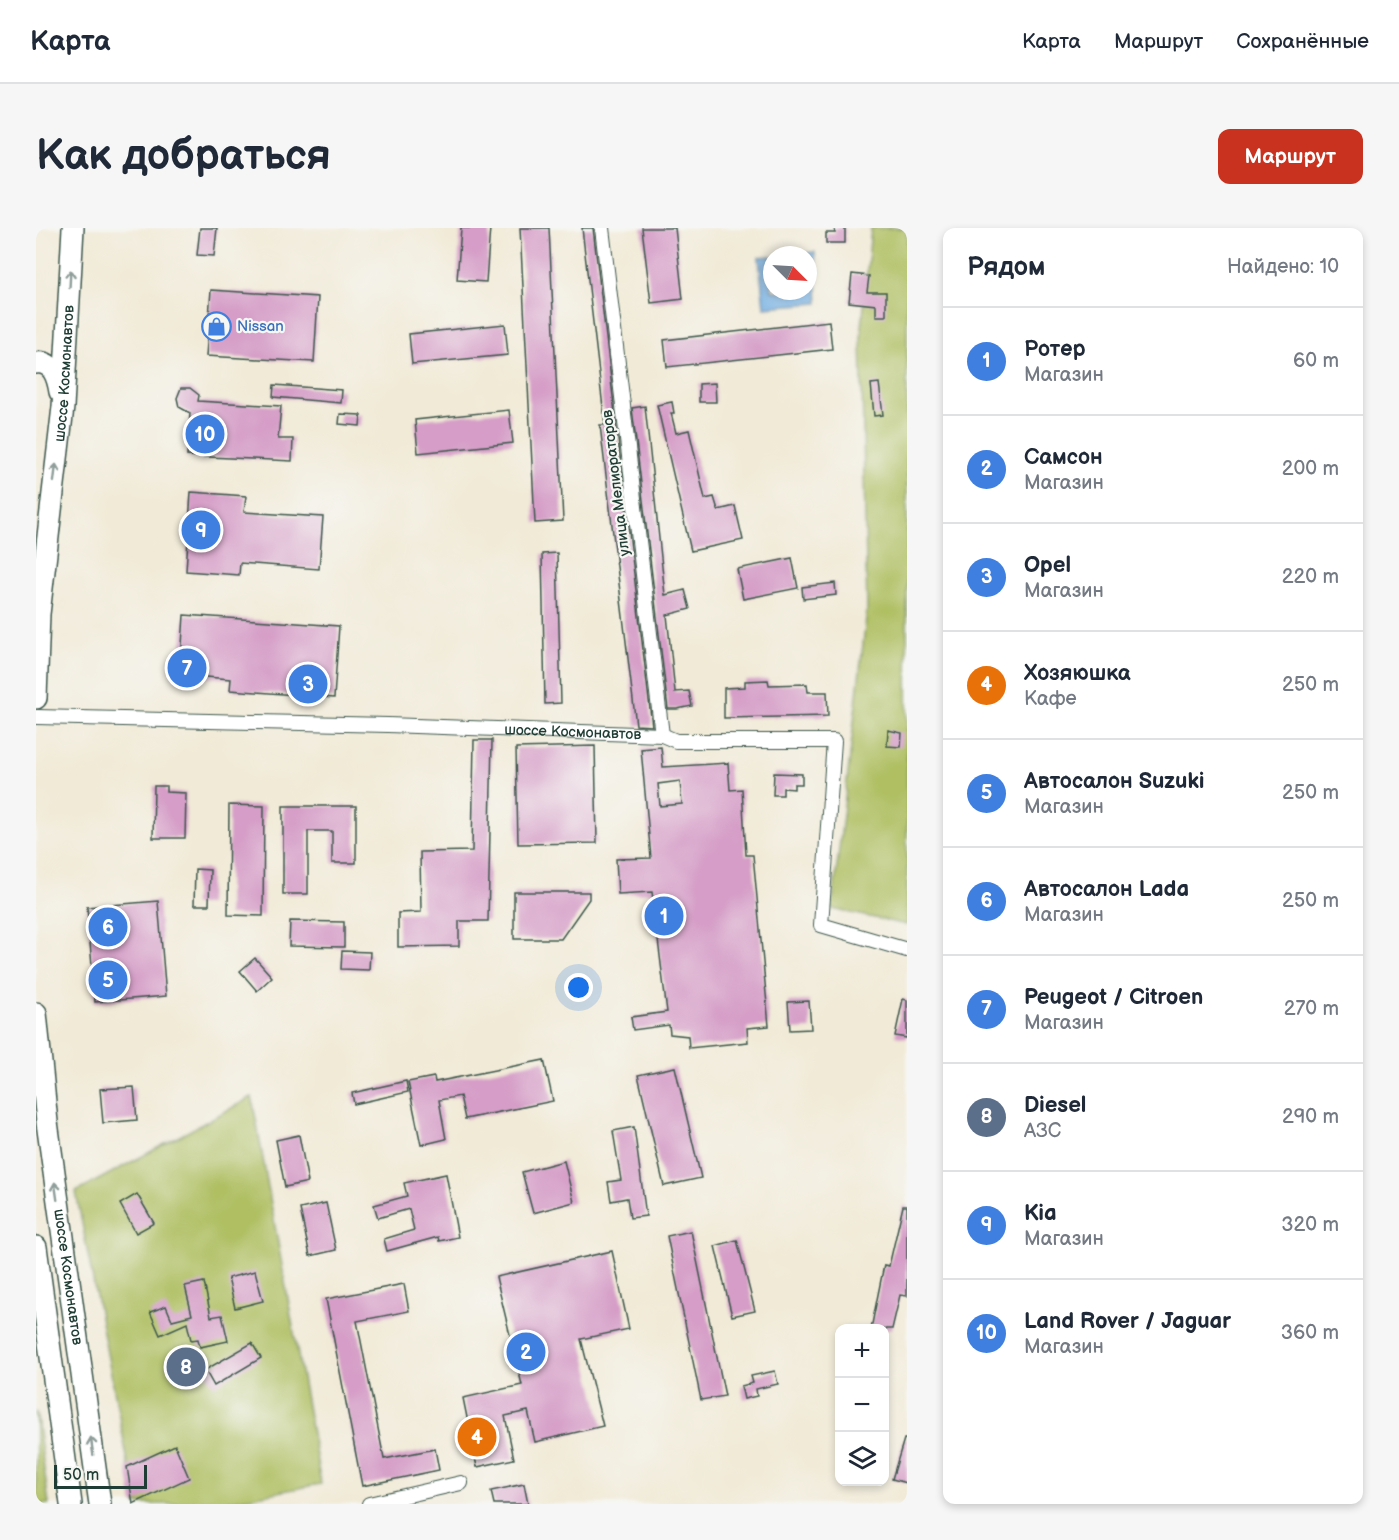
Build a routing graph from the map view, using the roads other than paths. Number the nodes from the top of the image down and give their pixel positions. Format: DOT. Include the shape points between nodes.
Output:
graph roads {
  1 [pos="73,228"];
  2 [pos="602,228"];
  3 [pos="36,363"];
  4 [pos="63,407"];
  5 [pos="36,698"];
  6 [pos="36,717"];
  7 [pos="662,735"];
  8 [pos="907,950"];
  9 [pos="36,1013"];
  10 [pos="36,1247"];
  11 [pos="460,1483"];
  12 [pos="102,1501"];
  13 [pos="71,1504"];
  14 [pos="369,1504"];
  4 -- 1 [label="main road, шоссе Космонавтов, one-way"];
  2 -- 7 [label="street, улица Мелиораторов"];
  3 -- 4 [label="main road" via="51,367"];
  5 -- 4 [label="main road, шоссе Космонавтов, one-way" via="39,614"];
  6 -- 7 [label="street, шоссе Космонавтов"];
  7 -- 8 [label="street, шоссе Космонавтов" via="676,741 834,741 821,925"];
  12 -- 9 [label="main road, шоссе Космонавтов, one-way" via="48,1134"];
  10 -- 13 [label="main road, шоссе Космонавтов"];
  11 -- 14 [label="street"];
}
